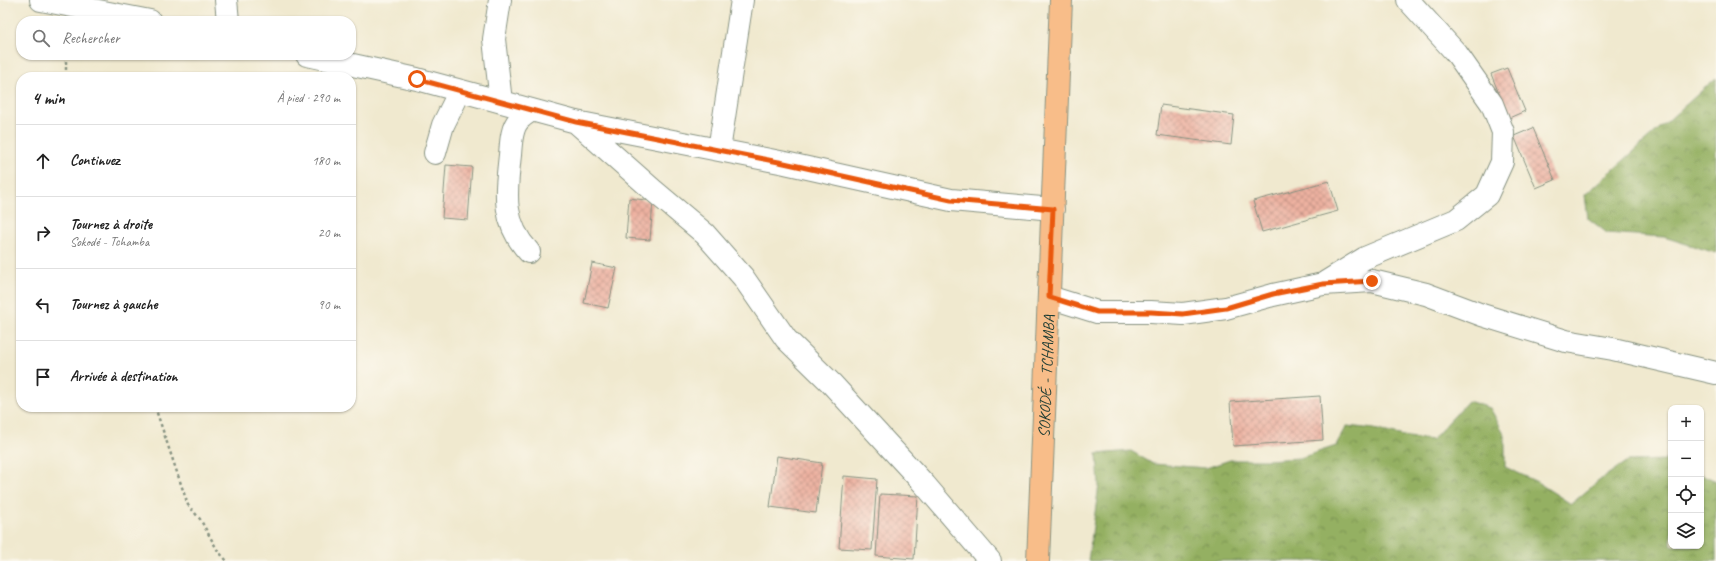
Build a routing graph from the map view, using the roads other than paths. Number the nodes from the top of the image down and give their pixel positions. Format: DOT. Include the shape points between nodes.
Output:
graph roads {
  1 [pos="41,0"];
  2 [pos="226,0"];
  3 [pos="500,0"];
  4 [pos="742,0"];
  5 [pos="1061,0"];
  6 [pos="1408,0"];
  7 [pos="124,16"];
  8 [pos="228,16"];
  9 [pos="330,60"];
  10 [pos="460,91"];
  11 [pos="501,102"];
  12 [pos="531,110"];
  13 [pos="576,122"];
  14 [pos="719,150"];
  15 [pos="435,153"];
  16 [pos="1053,209"];
  17 [pos="529,252"];
  18 [pos="1323,284"];
  19 [pos="1049,297"];
  20 [pos="1716,373"];
  21 [pos="990,561"];
  22 [pos="1038,561"];
  1 -- 7 [label="street"];
  2 -- 8 [label="street"];
  3 -- 11 [label="street" via="494,39"];
  4 -- 14 [label="street"];
  5 -- 16 [label="main road, SOKODÉ - TCHAMBA"];
  6 -- 18 [label="street" via="1457,54 1492,104 1503,132 1502,162 1487,195 1456,220 1365,258"];
  9 -- 10 [label="street"];
  10 -- 11 [label="street"];
  10 -- 15 [label="street" via="443,125"];
  11 -- 12 [label="street"];
  12 -- 13 [label="street"];
  12 -- 17 [label="street" via="518,120 512,134 506,192 512,228"];
  13 -- 14 [label="street"];
  13 -- 21 [label="street" via="705,234 743,277 786,339 831,383 925,484"];
  14 -- 16 [label="street" via="951,200"];
  16 -- 19 [label="main road, SOKODÉ - TCHAMBA"];
  18 -- 19 [label="street" via="1273,294 1226,308 1183,314 1097,312"];
  18 -- 20 [label="street" via="1372,281 1426,294 1482,315 1566,341"];
  19 -- 22 [label="main road, SOKODÉ - TCHAMBA"];
}
